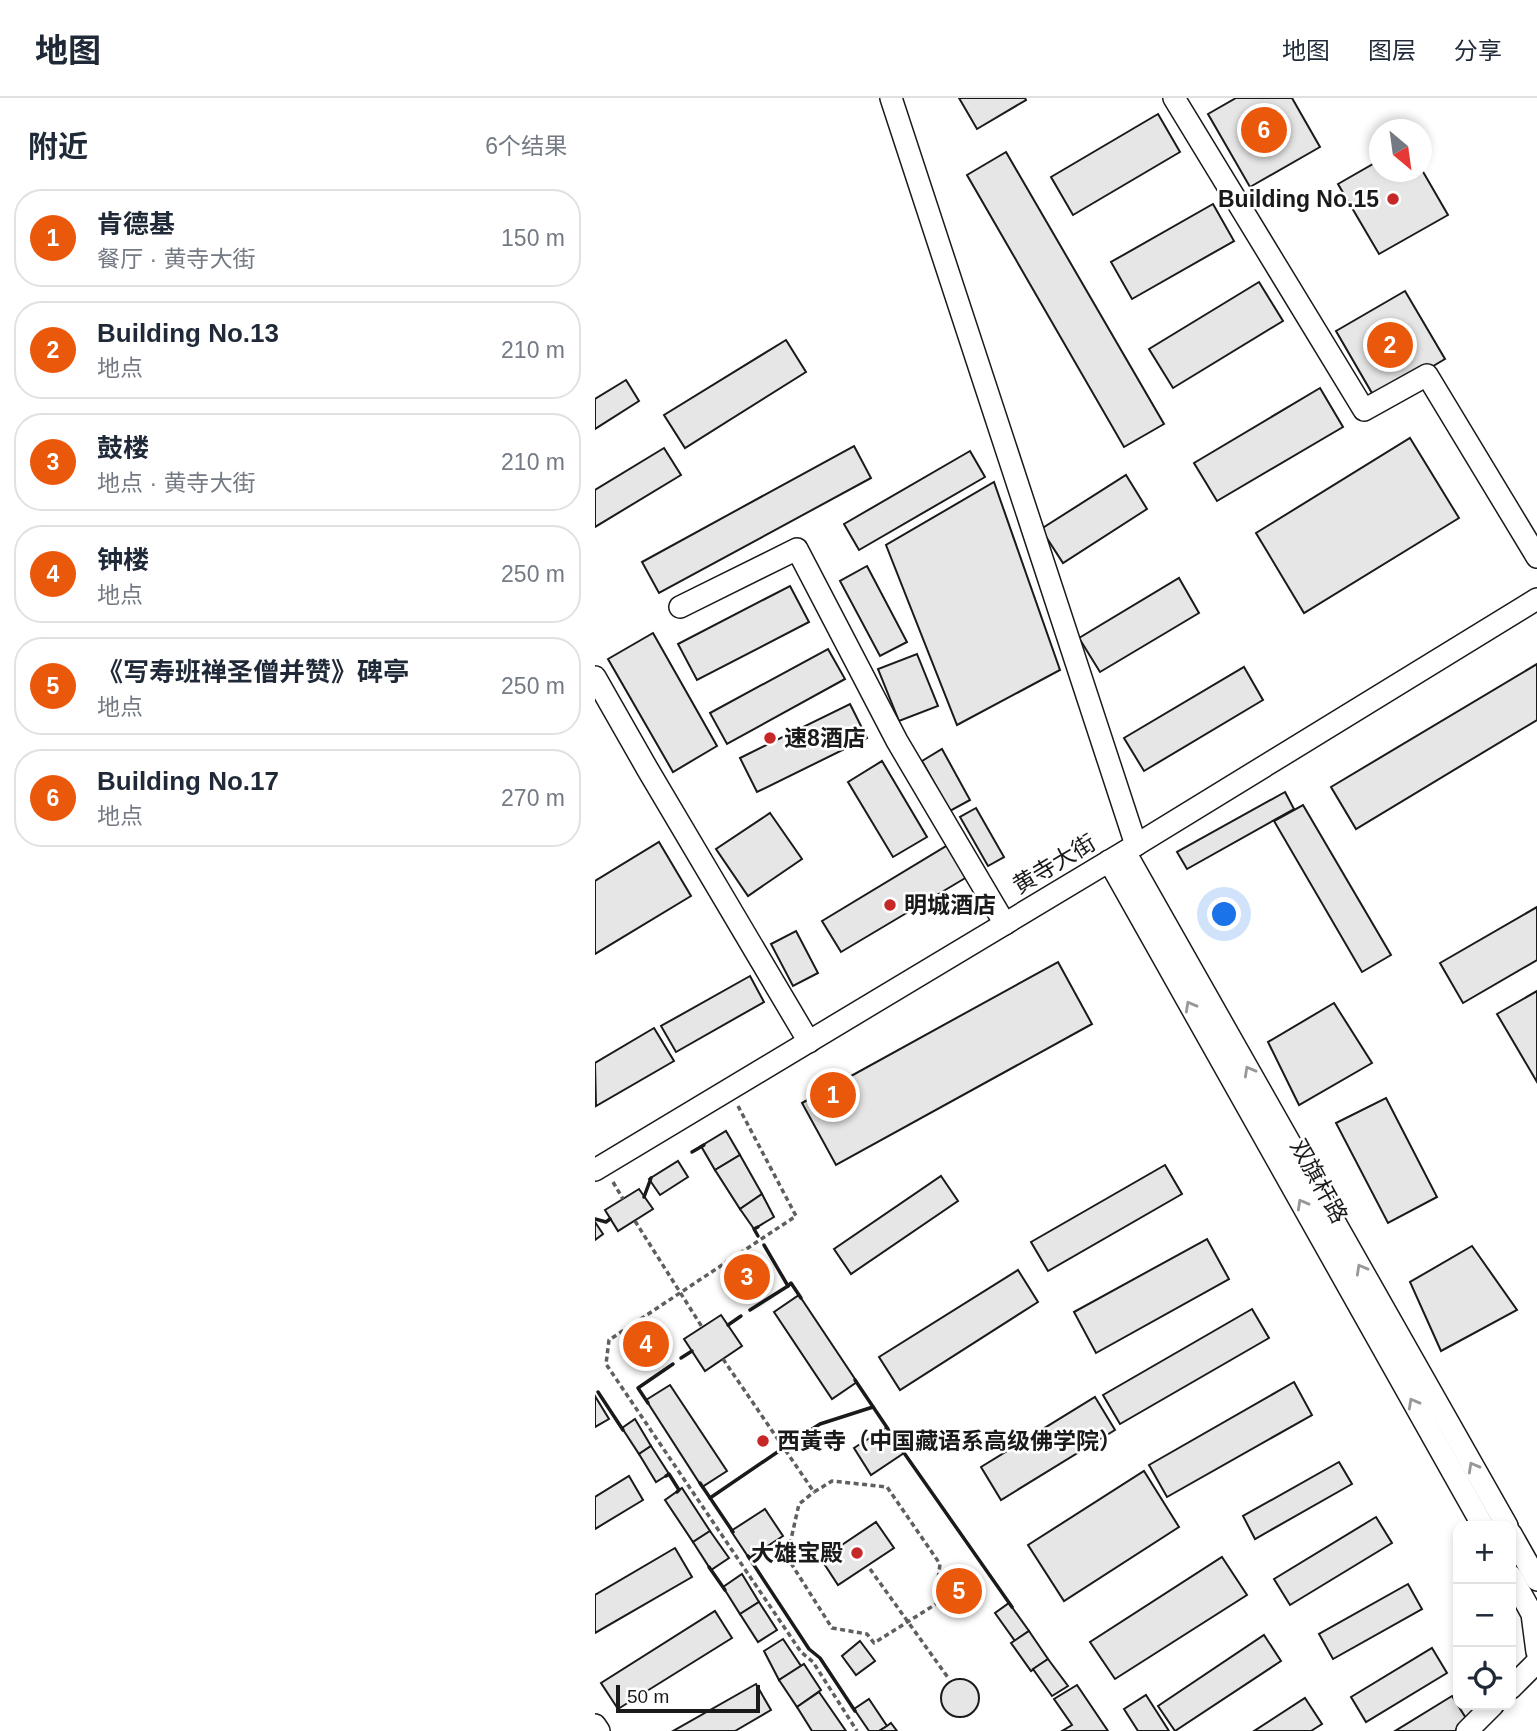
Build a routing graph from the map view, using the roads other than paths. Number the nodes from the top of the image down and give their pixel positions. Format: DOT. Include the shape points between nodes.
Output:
graph roads {
  1 [pos="891,98"];
  2 [pos="1174,98"];
  3 [pos="1537,557"];
  4 [pos="1537,599"];
  5 [pos="680,607"];
  6 [pos="595,677"];
  7 [pos="1123,853"];
  8 [pos="1005,924"];
  9 [pos="809,1042"];
  10 [pos="595,1170"];
  11 [pos="1480,1521"];
  12 [pos="1504,1521"];
  13 [pos="1516,1543"];
  14 [pos="1537,1580"];
  15 [pos="1515,1584"];
  16 [pos="1537,1652"];
  17 [pos="1537,1662"];
  18 [pos="1516,1683"];
  19 [pos="1488,1710"];
  20 [pos="595,1725"];
  21 [pos="599,1731"];
  22 [pos="1467,1731"];
  1 -- 7 [label="street"];
  2 -- 3 [label="street" via="1364,410 1427,375"];
  4 -- 7 [label="street, 黄寺大街"];
  5 -- 8 [label="street" via="797,549 897,741"];
  6 -- 9 [label="street"];
  7 -- 8 [label="street, 黄寺大街"];
  11 -- 7 [label="street, 双旗杆路, one-way"];
  12 -- 7 [label="street, one-way"];
  8 -- 9 [label="street, 黄寺大街"];
  9 -- 10 [label="street, 黄寺大街"];
  13 -- 14 [label="street"];
  15 -- 16 [label="street" via="1532,1614"];
  17 -- 18 [label="street"];
  19 -- 22 [label="street"];
  20 -- 21 [label="street"];
}
